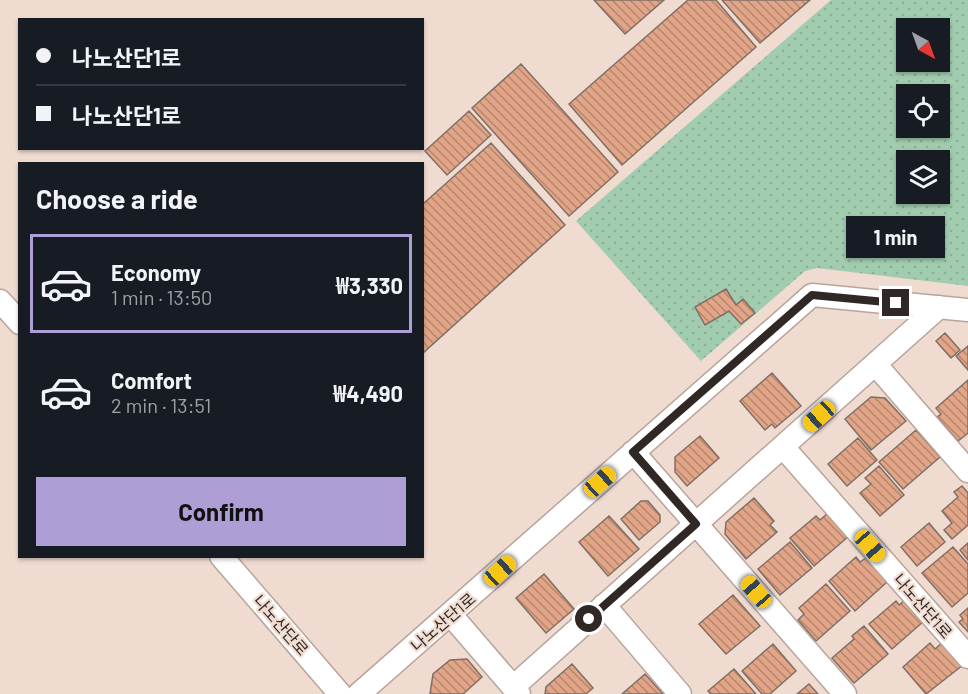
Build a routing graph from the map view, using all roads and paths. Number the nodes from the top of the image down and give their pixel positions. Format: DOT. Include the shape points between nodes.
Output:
graph roads {
  1 [pos="0,301"];
  2 [pos="939,307"];
  3 [pos="968,310"];
  4 [pos="18,321"];
  5 [pos="876,365"];
  6 [pos="783,447"];
  7 [pos="633,452"];
  8 [pos="968,471"];
  9 [pos="696,524"];
  10 [pos="223,558"];
  11 [pos="604,605"];
  12 [pos="451,615"];
  13 [pos="968,657"];
  14 [pos="516,690"];
  15 [pos="340,694"];
  16 [pos="359,694"];
  17 [pos="680,694"];
  18 [pos="845,694"];
  1 -- 4 [label="street"];
  2 -- 3 [label="street, 나노산단1로"];
  2 -- 5 [label="street"];
  2 -- 7 [label="street, 나노산단1로" via="812,295"];
  5 -- 6 [label="street"];
  5 -- 8 [label="street"];
  6 -- 9 [label="street"];
  6 -- 13 [label="street, 나노산단1로"];
  7 -- 9 [label="street"];
  7 -- 12 [label="street, 나노산단1로"];
  9 -- 11 [label="street"];
  9 -- 18 [label="street"];
  10 -- 15 [label="street, 나노산단로"];
  11 -- 14 [label="street"];
  11 -- 17 [label="street"];
  12 -- 14 [label="street"];
  12 -- 16 [label="street, 나노산단1로"];
}
